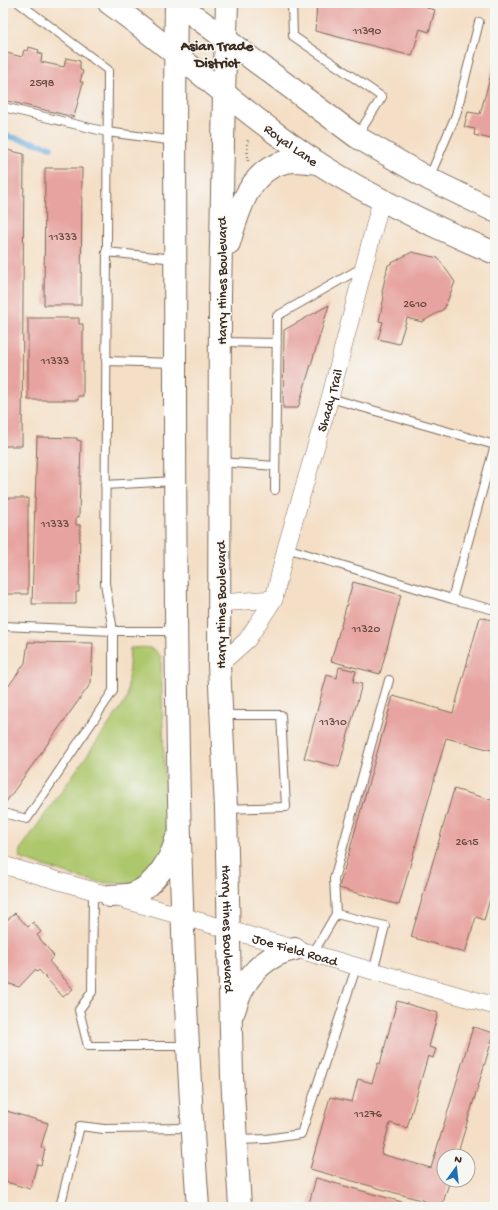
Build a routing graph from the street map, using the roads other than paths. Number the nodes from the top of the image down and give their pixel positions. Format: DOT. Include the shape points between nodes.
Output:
graph roads {
  1 [pos="19,3"];
  2 [pos="109,3"];
  3 [pos="176,3"];
  4 [pos="227,3"];
  5 [pos="292,3"];
  6 [pos="479,22"];
  7 [pos="226,39"];
  8 [pos="175,54"];
  9 [pos="224,93"];
  10 [pos="3,107"];
  11 [pos="107,132"];
  12 [pos="357,137"];
  13 [pos="176,142"];
  14 [pos="318,163"];
  15 [pos="429,179"];
  16 [pos="381,201"];
  17 [pos="495,211"];
  18 [pos="106,252"];
  19 [pos="495,253"];
  20 [pos="176,259"];
  21 [pos="364,266"];
  22 [pos="221,267"];
  23 [pos="221,342"];
  24 [pos="277,343"];
  25 [pos="106,361"];
  26 [pos="175,363"];
  27 [pos="330,398"];
  28 [pos="495,445"];
  29 [pos="220,462"];
  30 [pos="275,466"];
  31 [pos="175,481"];
  32 [pos="105,485"];
  33 [pos="274,490"];
  34 [pos="286,548"];
  35 [pos="274,599"];
  36 [pos="452,599"];
  37 [pos="219,602"];
  38 [pos="495,610"];
  39 [pos="3,626"];
  40 [pos="113,631"];
  41 [pos="176,631"];
  42 [pos="219,665"];
  43 [pos="389,680"];
  44 [pos="222,715"];
  45 [pos="226,809"];
  46 [pos="3,813"];
  47 [pos="179,825"];
  48 [pos="3,865"];
  49 [pos="102,893"];
  50 [pos="336,914"];
  51 [pos="182,916"];
  52 [pos="228,929"];
  53 [pos="304,952"];
  54 [pos="356,968"];
  55 [pos="373,972"];
  56 [pos="495,1006"];
  57 [pos="230,1022"];
  58 [pos="188,1046"];
  59 [pos="192,1128"];
  60 [pos="236,1140"];
  61 [pos="60,1207"];
  62 [pos="198,1207"];
  63 [pos="240,1207"];
  1 -- 11 [label="lane" via="108,70"];
  2 -- 8 [label="main road, Royal Lane" via="145,28"];
  3 -- 7 [label="main road"];
  3 -- 8 [label="main road"];
  4 -- 7 [label="main road, Harry Hines Boulevard"];
  5 -- 12 [label="lane" via="293,36 382,97"];
  6 -- 15 [label="lane" via="456,116"];
  7 -- 9 [label="main road, Harry Hines Boulevard"];
  7 -- 12 [label="main road"];
  8 -- 9 [label="main road, Royal Lane"];
  8 -- 13 [label="main road"];
  9 -- 14 [label="main road, Royal Lane"];
  9 -- 22 [label="main road, Harry Hines Boulevard"];
  10 -- 11 [label="lane"];
  11 -- 13 [label="lane"];
  11 -- 18 [label="lane"];
  12 -- 15 [label="main road"];
  13 -- 20 [label="main road"];
  14 -- 16 [label="main road, Royal Lane"];
  14 -- 22 [label="main road" via="292,161 265,171 256,178 239,210"];
  15 -- 17 [label="main road"];
  16 -- 19 [label="main road, Royal Lane" via="420,221"];
  16 -- 21 [label="street, Shady Trail"];
  18 -- 20 [label="lane"];
  18 -- 25 [label="lane"];
  20 -- 26 [label="main road"];
  21 -- 24 [label="lane" via="277,316"];
  21 -- 27 [label="street, Shady Trail"];
  22 -- 23 [label="main road, Harry Hines Boulevard"];
  23 -- 24 [label="lane"];
  23 -- 29 [label="main road, Harry Hines Boulevard"];
  24 -- 30 [label="lane"];
  25 -- 26 [label="lane"];
  25 -- 32 [label="lane"];
  26 -- 31 [label="main road"];
  27 -- 28 [label="lane"];
  27 -- 34 [label="street, Shady Trail"];
  28 -- 36 [label="lane"];
  29 -- 30 [label="lane"];
  29 -- 37 [label="main road, Harry Hines Boulevard"];
  30 -- 33 [label="lane"];
  31 -- 32 [label="lane"];
  31 -- 41 [label="main road"];
  32 -- 40 [label="lane" via="105,582"];
  34 -- 35 [label="street, Shady Trail"];
  34 -- 36 [label="lane"];
  35 -- 37 [label="street"];
  35 -- 42 [label="street, Shady Trail" via="247,640"];
  36 -- 38 [label="lane"];
  37 -- 42 [label="main road, Harry Hines Boulevard"];
  39 -- 40 [label="lane"];
  40 -- 41 [label="lane"];
  40 -- 46 [label="lane" via="113,691 27,819"];
  41 -- 47 [label="main road"];
  42 -- 44 [label="main road, Harry Hines Boulevard"];
  43 -- 50 [label="lane" via="334,879"];
  44 -- 45 [label="main road, Harry Hines Boulevard"];
  44 -- 45 [label="lane" via="281,715 286,807"];
  45 -- 52 [label="main road, Harry Hines Boulevard"];
  47 -- 49 [label="main road" via="174,849 156,877 135,893"];
  47 -- 51 [label="main road"];
  48 -- 49 [label="street, Joe Field Road"];
  49 -- 51 [label="street, Joe Field Road"];
  49 -- 58 [label="lane" via="92,992 79,1010 88,1046"];
  50 -- 53 [label="lane"];
  50 -- 55 [label="lane" via="385,926"];
  51 -- 52 [label="street, Joe Field Road"];
  51 -- 58 [label="main road"];
  52 -- 53 [label="street, Joe Field Road"];
  52 -- 57 [label="main road, Harry Hines Boulevard"];
  53 -- 54 [label="street, Joe Field Road"];
  53 -- 57 [label="main road" via="272,957 256,969 240,991"];
  54 -- 55 [label="street, Joe Field Road"];
  54 -- 60 [label="lane" via="301,1134"];
  55 -- 56 [label="street, Joe Field Road"];
  57 -- 60 [label="main road, Harry Hines Boulevard"];
  58 -- 59 [label="main road"];
  59 -- 61 [label="lane" via="104,1129 80,1126"];
  59 -- 62 [label="main road"];
  60 -- 63 [label="main road, Harry Hines Boulevard"];
}
